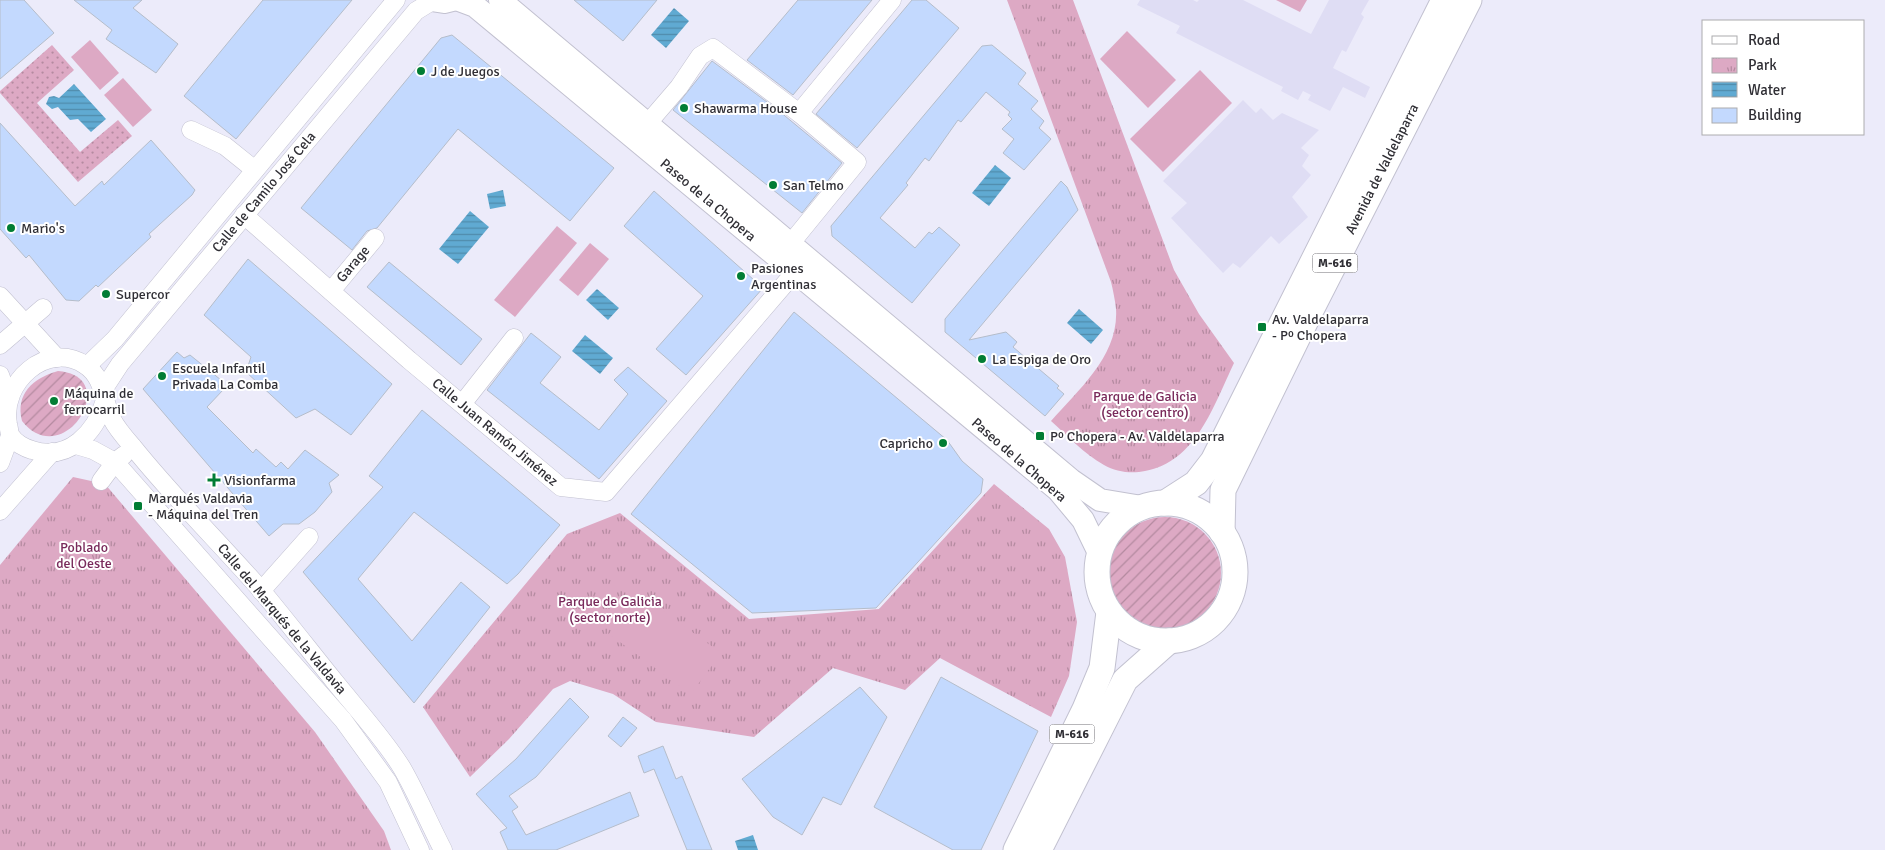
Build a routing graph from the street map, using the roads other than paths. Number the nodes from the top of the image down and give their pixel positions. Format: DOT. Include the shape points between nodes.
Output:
graph roads {
  1 [pos="396,0"];
  2 [pos="431,0"];
  3 [pos="452,0"];
  4 [pos="459,0"];
  5 [pos="500,0"];
  6 [pos="892,0"];
  7 [pos="1444,0"];
  8 [pos="1469,0"];
  9 [pos="799,113"];
  10 [pos="648,123"];
  11 [pos="190,130"];
  12 [pos="255,170"];
  13 [pos="244,215"];
  14 [pos="375,238"];
  15 [pos="790,243"];
  16 [pos="795,272"];
  17 [pos="331,291"];
  18 [pos="0,296"];
  19 [pos="43,308"];
  20 [pos="26,324"];
  21 [pos="514,338"];
  22 [pos="0,346"];
  23 [pos="57,358"];
  24 [pos="87,366"];
  25 [pos="0,376"];
  26 [pos="104,395"];
  27 [pos="8,398"];
  28 [pos="462,404"];
  29 [pos="10,436"];
  30 [pos="76,445"];
  31 [pos="133,447"];
  32 [pos="52,452"];
  33 [pos="115,462"];
  34 [pos="0,463"];
  35 [pos="102,481"];
  36 [pos="1153,505"];
  37 [pos="0,511"];
  38 [pos="1222,532"];
  39 [pos="309,537"];
  40 [pos="1099,553"];
  41 [pos="261,591"];
  42 [pos="1109,612"];
  43 [pos="1169,641"];
  44 [pos="420,850"];
  45 [pos="443,850"];
  46 [pos="1016,850"];
  47 [pos="1039,850"];
  1 -- 12 [label="street, Calle de Camilo José Cela"];
  2 -- 3 [label="main road"];
  2 -- 13 [label="street, Calle de Camilo José Cela" via="412,16"];
  4 -- 16 [label="main road, Paseo de la Chopera" via="474,6"];
  5 -- 10 [label="main road, Paseo de la Chopera"];
  6 -- 9 [label="street"];
  7 -- 36 [label="highway, Avenida de Valdelaparra / M-616" via="1214,460 1196,483"];
  8 -- 38 [label="highway, Avenida de Valdelaparra / M-616" via="1223,490"];
  9 -- 10 [label="street" via="713,48 700,56"];
  9 -- 15 [label="street" via="857,162"];
  10 -- 15 [label="main road, Paseo de la Chopera"];
  11 -- 12 [label="street" via="225,146"];
  12 -- 24 [label="street, Calle de Camilo José Cela" via="115,339"];
  13 -- 17 [label="street, Calle Juan Ramón Jiménez"];
  13 -- 26 [label="street, Calle de Camilo José Cela" via="120,364"];
  14 -- 17 [label="street, Garage"];
  15 -- 36 [label="main road, Paseo de la Chopera" via="1071,480 1100,500"];
  16 -- 28 [label="street, Calle Juan Ramón Jiménez" via="606,492 562,487"];
  16 -- 40 [label="main road, Paseo de la Chopera" via="1058,490 1083,520"];
  17 -- 28 [label="street, Calle Juan Ramón Jiménez"];
  18 -- 20 [label="street"];
  19 -- 20 [label="street"];
  20 -- 22 [label="street"];
  20 -- 23 [label="street"];
  21 -- 28 [label="street"];
  23 -- 24 [label="street"];
  23 -- 27 [label="street" via="28,370"];
  24 -- 26 [label="street" via="99,381"];
  25 -- 27 [label="street"];
  26 -- 30 [label="street" via="97,422"];
  26 -- 31 [label="street, Calle del Marqués de la Valdavia" via="112,419"];
  27 -- 29 [label="street" via="6,417"];
  29 -- 32 [label="street" via="24,448 42,454"];
  29 -- 34 [label="street"];
  30 -- 32 [label="street"];
  30 -- 33 [label="street, Calle del Marqués de la Valdavia"];
  31 -- 33 [label="street"];
  31 -- 41 [label="street, Calle del Marqués de la Valdavia"];
  32 -- 37 [label="street"];
  33 -- 35 [label="street"];
  33 -- 44 [label="street, Calle del Marqués de la Valdavia" via="343,720 388,782"];
  36 -- 38 [label="highway, M-616" via="1187,506 1207,516"];
  36 -- 40 [label="highway, M-616" via="1123,518 1108,533"];
  38 -- 43 [label="highway, M-616" via="1232,551 1235,572 1232,592 1223,612 1208,627 1190,637"];
  39 -- 41 [label="street"];
  40 -- 42 [label="highway, M-616" via="1100,593"];
  41 -- 45 [label="street, Calle del Marqués de la Valdavia" via="401,766"];
  42 -- 43 [label="highway, M-616" via="1125,628 1146,638"];
  42 -- 46 [label="highway, M-616" via="1102,668"];
  43 -- 47 [label="highway, M-616" via="1124,680"];
}
